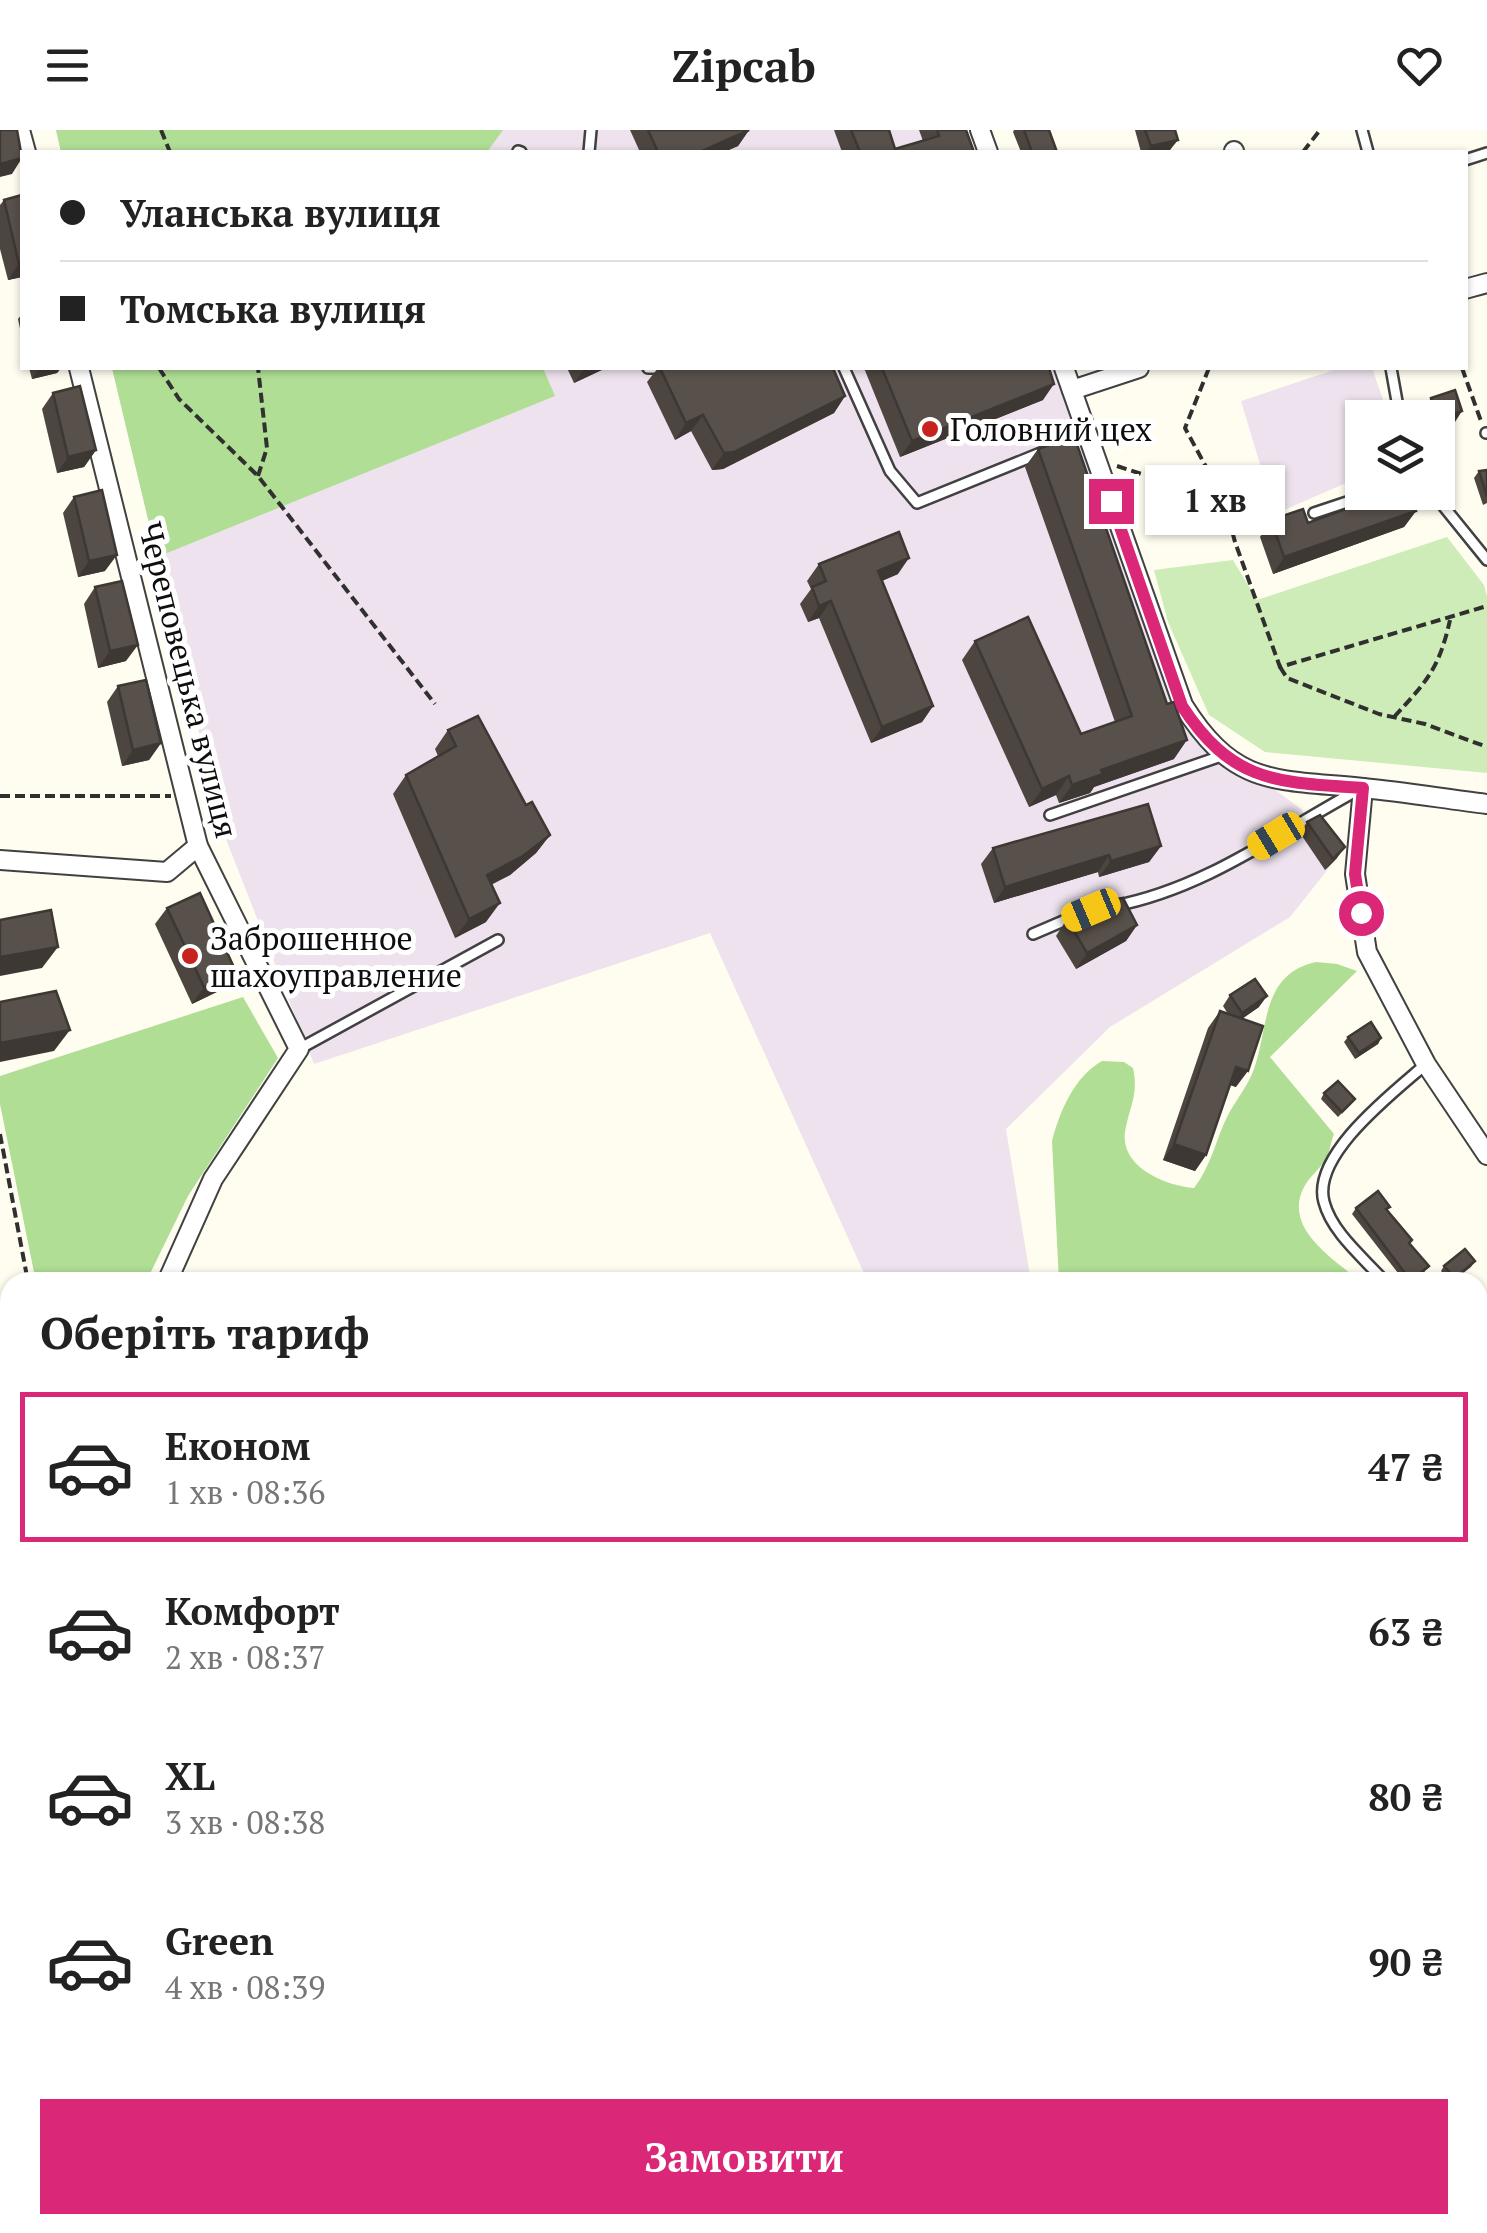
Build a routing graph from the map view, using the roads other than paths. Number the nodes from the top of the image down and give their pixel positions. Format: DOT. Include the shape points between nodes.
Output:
graph roads {
  1 [pos="79,370"];
  2 [pos="845,370"];
  3 [pos="1065,370"];
  4 [pos="1133,370"];
  5 [pos="1391,370"];
  6 [pos="1072,390"];
  7 [pos="1397,400"];
  8 [pos="1060,444"];
  9 [pos="1345,503"];
  10 [pos="1445,510"];
  11 [pos="1314,513"];
  12 [pos="1487,560"];
  13 [pos="1224,755"];
  14 [pos="1363,788"];
  15 [pos="1487,804"];
  16 [pos="1050,814"];
  17 [pos="198,846"];
  18 [pos="0,860"];
  19 [pos="1108,907"];
  20 [pos="1091,910"];
  21 [pos="1033,934"];
  22 [pos="498,940"];
  23 [pos="299,1049"];
  24 [pos="1426,1064"];
  25 [pos="1487,1155"];
  26 [pos="172,1272"];
  27 [pos="1376,1272"];
  1 -- 17 [label="street, Череповецька вулиця"];
  2 -- 8 [label="lane" via="890,471 917,504"];
  3 -- 6 [label="street"];
  4 -- 6 [label="street"];
  5 -- 7 [label="lane"];
  6 -- 13 [label="street" via="1080,436 1182,706"];
  9 -- 11 [label="lane"];
  10 -- 12 [label="lane"];
  13 -- 14 [label="street" via="1280,782"];
  13 -- 16 [label="lane"];
  14 -- 15 [label="street"];
  14 -- 19 [label="lane" via="1214,874"];
  14 -- 24 [label="street" via="1355,874 1366,952"];
  17 -- 18 [label="street" via="167,872"];
  17 -- 23 [label="street, Череповецька вулиця"];
  20 -- 21 [label="lane"];
  22 -- 23 [label="lane"];
  23 -- 26 [label="street" via="214,1179"];
  24 -- 25 [label="street"];
  24 -- 27 [label="lane" via="1362,1120 1324,1176 1323,1200 1334,1224"];
}
